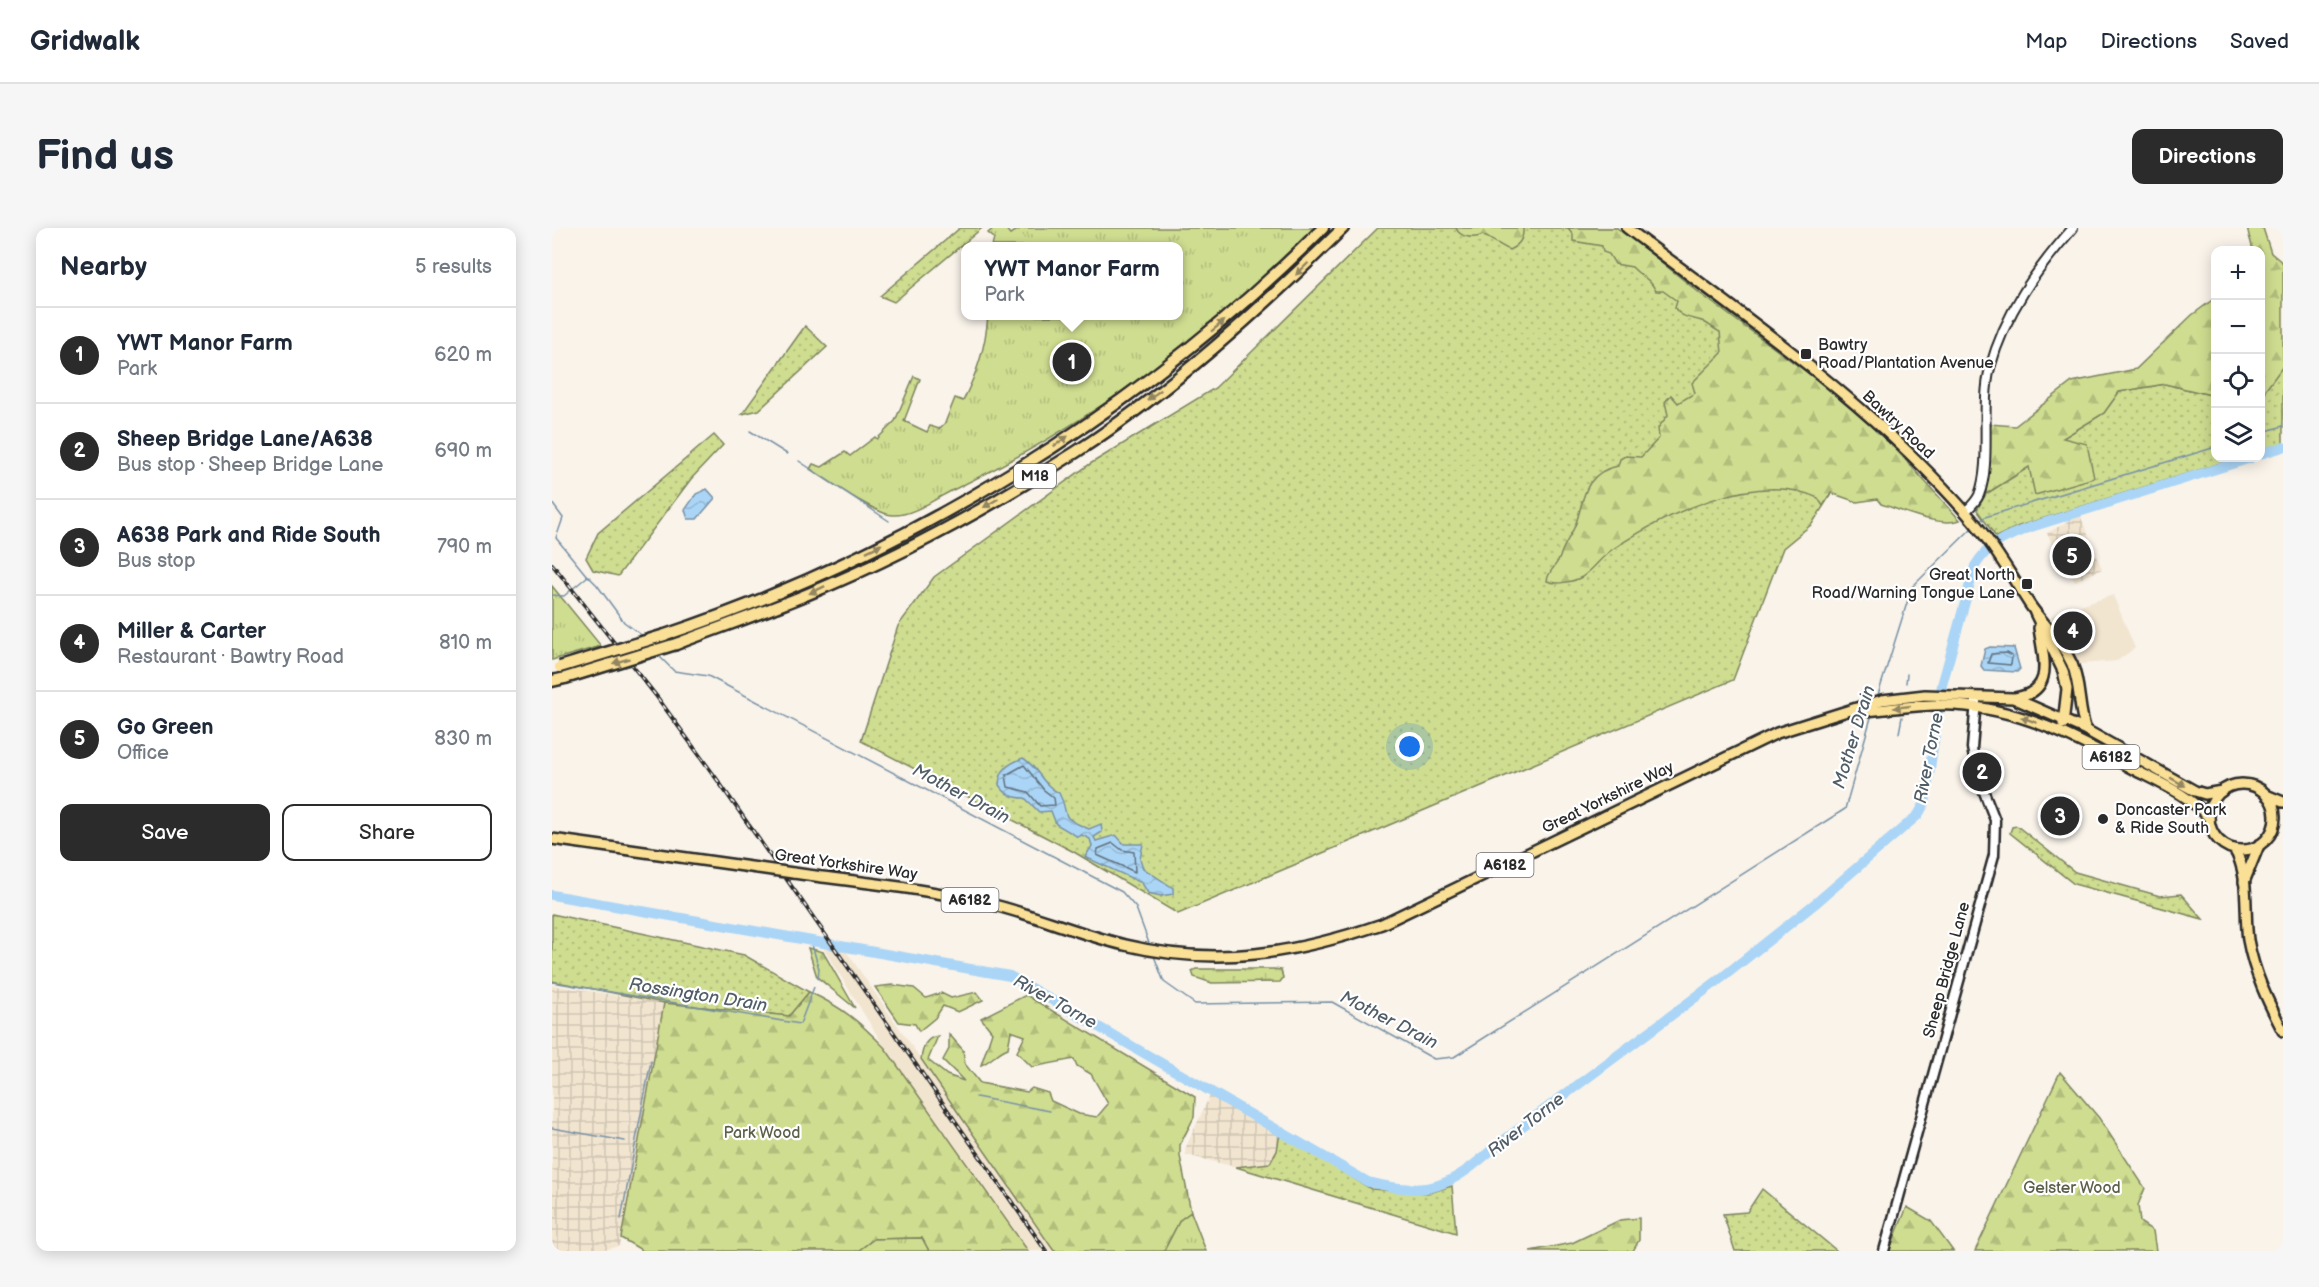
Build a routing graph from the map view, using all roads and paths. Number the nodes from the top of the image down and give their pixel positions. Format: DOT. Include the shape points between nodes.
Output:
graph roads {
  1 [pos="1323,228"];
  2 [pos="1344,228"];
  3 [pos="1626,228"];
  4 [pos="2073,228"];
  5 [pos="1965,512"];
  6 [pos="2033,608"];
  7 [pos="2038,623"];
  8 [pos="556,668"];
  9 [pos="552,681"];
  10 [pos="1977,695"];
  11 [pos="2013,698"];
  12 [pos="1926,700"];
  13 [pos="2079,705"];
  14 [pos="1976,707"];
  15 [pos="1866,708"];
  16 [pos="2066,721"];
  17 [pos="2086,730"];
  18 [pos="2063,732"];
  19 [pos="2222,791"];
  20 [pos="2266,795"];
  21 [pos="2283,802"];
  22 [pos="2279,815"];
  23 [pos="2209,818"];
  24 [pos="552,839"];
  25 [pos="2259,845"];
  26 [pos="2234,849"];
  27 [pos="2244,884"];
  28 [pos="2283,1031"];
  29 [pos="1884,1251"];
  8 -- 1 [label="highway, M18, one-way, bridge" via="731,613 942,514 1047,451 1216,328 1265,287"];
  2 -- 9 [label="highway, M18, one-way, bridge" via="1225,339 1167,386 1077,451 976,512 808,594 676,644"];
  3 -- 5 [label="highway, Bawtry Road" via="1845,395 1915,459"];
  4 -- 5 [label="street" via="2029,281 1999,341 1984,399 1982,482 1978,498"];
  5 -- 6 [label="highway, Bawtry Road"];
  6 -- 7 [label="highway, Bawtry Road"];
  6 -- 13 [label="highway, Bawtry Road" via="2048,623 2072,664"];
  7 -- 11 [label="highway" via="2044,672 2041,686 2031,694"];
  7 -- 16 [label="highway, Bawtry Road" via="2063,671"];
  10 -- 11 [label="highway, Great Yorkshire Way / A6182"];
  10 -- 12 [label="highway, Great Yorkshire Way / A6182"];
  10 -- 14 [label="main road, Sheep Bridge Lane"];
  11 -- 16 [label="highway, Great Yorkshire Way / A6182"];
  12 -- 14 [label="highway, Great Yorkshire Way / A6182"];
  12 -- 15 [label="highway, Great Yorkshire Way / A6182, one-way" via="1878,710"];
  12 -- 15 [label="highway, Great Yorkshire Way / A6182" via="1882,700"];
  13 -- 16 [label="highway, Bawtry Road"];
  13 -- 17 [label="highway, Bawtry Road"];
  18 -- 14 [label="highway, Great Yorkshire Way / A6182, one-way"];
  14 -- 29 [label="main road, Sheep Bridge Lane" via="1972,748 1977,774 1995,820 1994,855"];
  15 -- 24 [label="highway, Great Yorkshire Way / A6182, bridge" via="1777,733 1382,924 1336,940 1255,956 1161,952 983,902"];
  16 -- 17 [label="highway, Great Yorkshire Way / A6182"];
  16 -- 18 [label="highway, Bawtry Road"];
  17 -- 19 [label="highway, Great Yorkshire Way / A6182, one-way" via="2195,791"];
  18 -- 23 [label="highway, Great Yorkshire Way / A6182" via="2159,783"];
  19 -- 20 [label="highway" via="2234,785 2248,785"];
  19 -- 23 [label="highway" via="2212,803"];
  20 -- 21 [label="highway"];
  20 -- 22 [label="highway"];
  22 -- 25 [label="highway"];
  23 -- 26 [label="highway" via="2215,836"];
  25 -- 26 [label="highway"];
  25 -- 27 [label="highway"];
  26 -- 27 [label="highway"];
  27 -- 28 [label="highway" via="2251,951 2265,997"];
}
